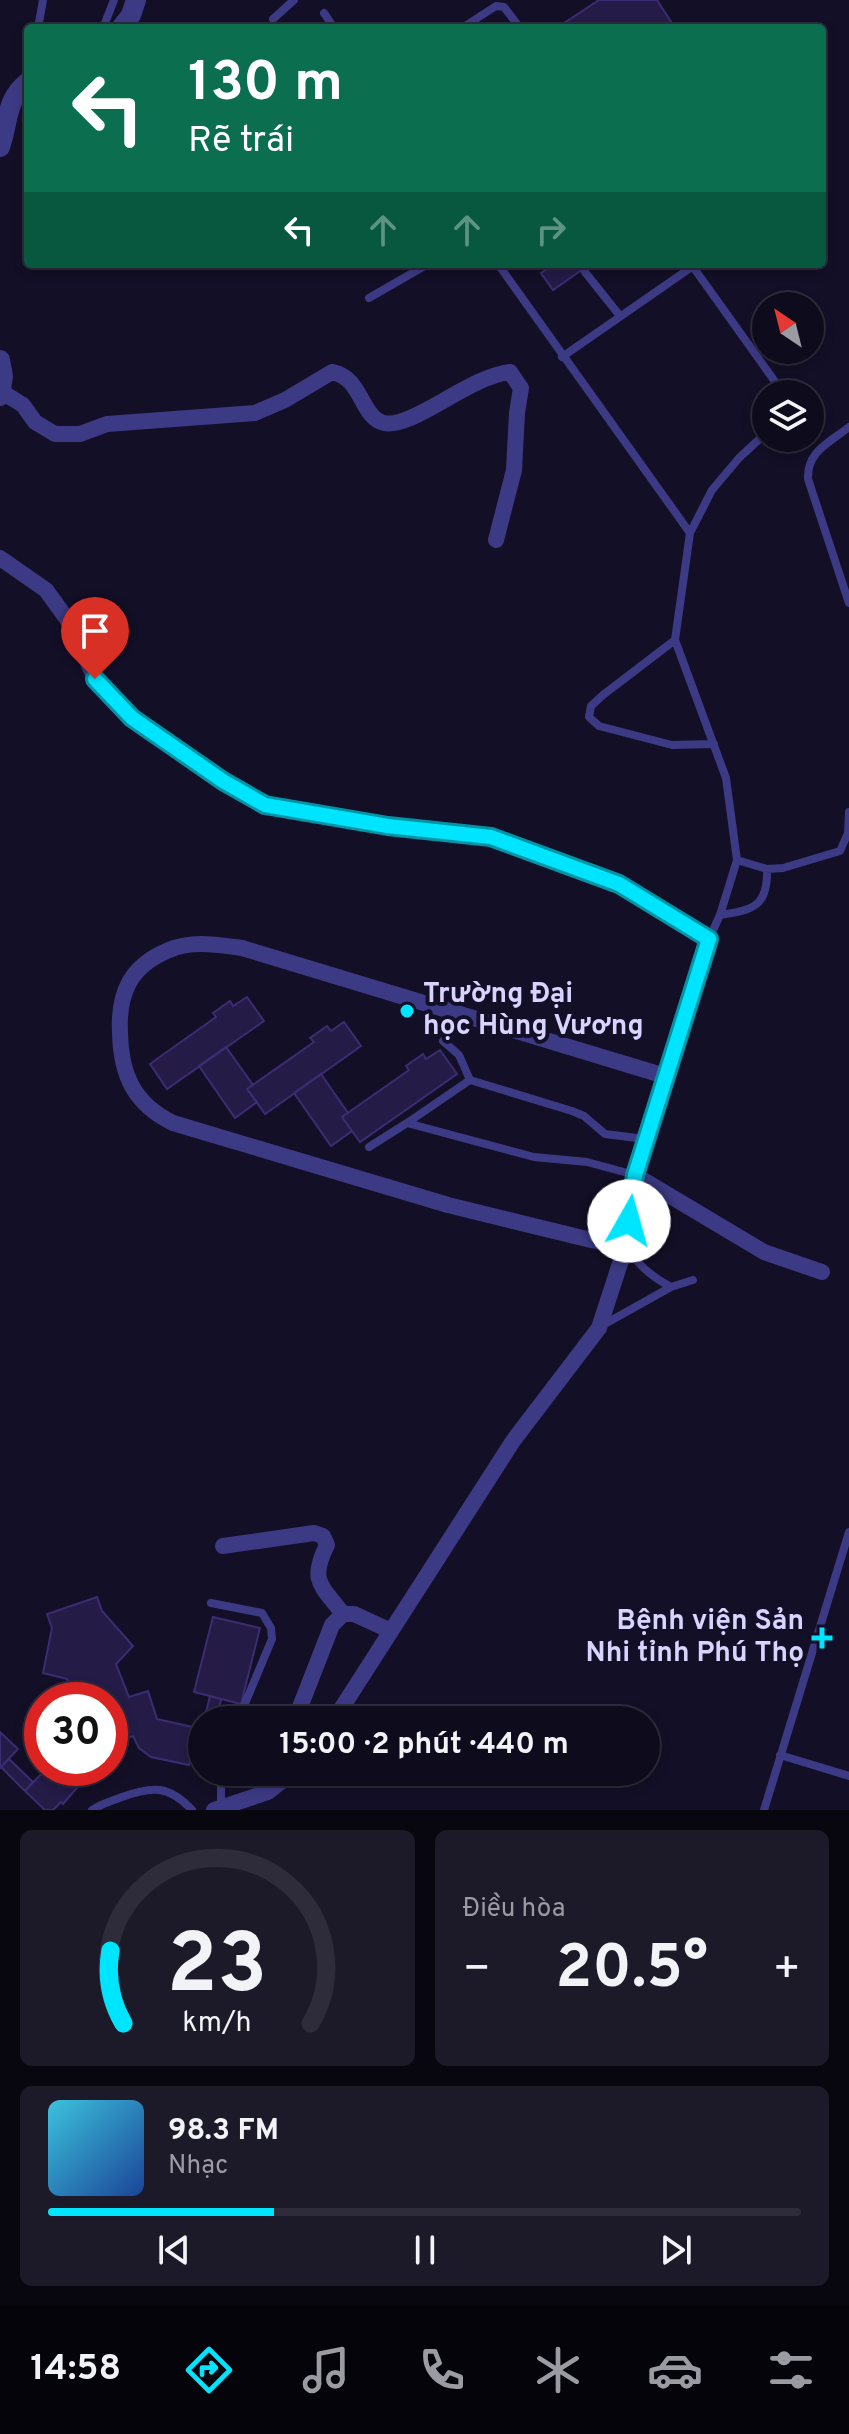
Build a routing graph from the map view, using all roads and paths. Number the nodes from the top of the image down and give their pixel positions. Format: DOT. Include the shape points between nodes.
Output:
graph roads {
  1 [pos="43,0"];
  2 [pos="114,0"];
  3 [pos="136,0"];
  4 [pos="294,0"];
  5 [pos="324,13"];
  6 [pos="273,19"];
  7 [pos="39,24"];
  8 [pos="105,24"];
  9 [pos="124,24"];
  10 [pos="331,24"];
  11 [pos="468,24"];
  12 [pos="517,24"];
  13 [pos="24,85"];
  14 [pos="4,103"];
  15 [pos="0,147"];
  16 [pos="421,268"];
  17 [pos="501,268"];
  18 [pos="689,268"];
  19 [pos="695,268"];
  20 [pos="585,272"];
  21 [pos="369,298"];
  22 [pos="620,316"];
  23 [pos="562,357"];
  24 [pos="0,360"];
  25 [pos="773,380"];
  26 [pos="1,394"];
  27 [pos="849,427"];
  28 [pos="752,446"];
  29 [pos="690,533"];
  30 [pos="496,540"];
  31 [pos="0,558"];
  32 [pos="849,603"];
  33 [pos="675,640"];
  34 [pos="714,744"];
  35 [pos="849,812"];
  36 [pos="845,850"];
  37 [pos="737,860"];
  38 [pos="767,869"];
  39 [pos="720,915"];
  40 [pos="709,939"];
  41 [pos="443,1041"];
  42 [pos="665,1076"];
  43 [pos="470,1080"];
  44 [pos="407,1123"];
  45 [pos="645,1139"];
  46 [pos="369,1147"];
  47 [pos="635,1175"];
  48 [pos="626,1245"];
  49 [pos="822,1272"];
  50 [pos="693,1280"];
  51 [pos="671,1287"];
  52 [pos="599,1328"];
  53 [pos="849,1532"];
  54 [pos="223,1546"];
  55 [pos="211,1603"];
  56 [pos="343,1614"];
  57 [pos="391,1631"];
  58 [pos="244,1706"];
  59 [pos="300,1706"];
  60 [pos="343,1706"];
  61 [pos="780,1755"];
  62 [pos="849,1776"];
  63 [pos="220,1786"];
  64 [pos="270,1786"];
  65 [pos="276,1786"];
  66 [pos="268,1792"];
  67 [pos="218,1809"];
  68 [pos="92,1810"];
  69 [pos="192,1810"];
  70 [pos="265,1810"];
  71 [pos="764,1810"];
  1 -- 7 [label="lane"];
  2 -- 8 [label="lane"];
  3 -- 9 [label="street"];
  4 -- 6 [label="lane"];
  5 -- 10 [label="lane"];
  11 -- 12 [label="lane" via="496,6 504,7"];
  13 -- 14 [label="street"];
  14 -- 15 [label="street"];
  16 -- 21 [label="lane"];
  17 -- 23 [label="lane"];
  18 -- 22 [label="lane"];
  19 -- 25 [label="lane"];
  20 -- 22 [label="lane"];
  22 -- 23 [label="lane"];
  23 -- 29 [label="lane"];
  24 -- 26 [label="street"];
  26 -- 30 [label="street" via="23,405 35,422 55,434 80,434 107,424 255,413 332,372 355,385 366,406 385,424 413,420 470,384 510,372 521,388 514,470"];
  27 -- 32 [label="lane" via="811,457 807,469"];
  28 -- 29 [label="lane" via="712,490"];
  29 -- 33 [label="lane"];
  31 -- 40 [label="street" via="46,590 72,626 95,679 132,718 265,805 491,837 619,884"];
  33 -- 34 [label="lane"];
  33 -- 34 [label="lane" via="603,695 591,706 589,717 599,726 672,745"];
  34 -- 37 [label="lane" via="726,778"];
  35 -- 36 [label="lane"];
  36 -- 38 [label="lane"];
  37 -- 38 [label="lane"];
  37 -- 39 [label="lane"];
  38 -- 39 [label="lane" via="768,889 755,906"];
  39 -- 40 [label="lane"];
  40 -- 42 [label="street"];
  41 -- 43 [label="lane" via="459,1055"];
  42 -- 45 [label="street"];
  42 -- 48 [label="street" via="242,948 204,943 170,949 147,964 128,983 119,1009 121,1059 132,1086 156,1114 173,1123 448,1205"];
  43 -- 44 [label="lane"];
  43 -- 45 [label="lane" via="572,1111 605,1134"];
  44 -- 46 [label="lane"];
  44 -- 47 [label="lane" via="534,1157 587,1162"];
  45 -- 47 [label="street"];
  47 -- 48 [label="street"];
  47 -- 49 [label="street" via="764,1252"];
  48 -- 51 [label="lane" via="655,1279"];
  48 -- 52 [label="street"];
  50 -- 51 [label="lane"];
  51 -- 52 [label="lane"];
  52 -- 57 [label="street" via="513,1441"];
  53 -- 61 [label="lane"];
  54 -- 56 [label="street" via="323,1536 327,1545 316,1566 318,1575"];
  55 -- 58 [label="lane" via="262,1613 271,1628 272,1639"];
  56 -- 57 [label="street"];
  56 -- 59 [label="street" via="332,1625"];
  57 -- 60 [label="street"];
  61 -- 62 [label="lane"];
  61 -- 71 [label="lane"];
  63 -- 67 [label="lane"];
  64 -- 66 [label="street"];
  65 -- 66 [label="street"];
  66 -- 67 [label="street"];
  66 -- 70 [label="street"];
  68 -- 69 [label="lane" via="145,1788 181,1798"];
}
